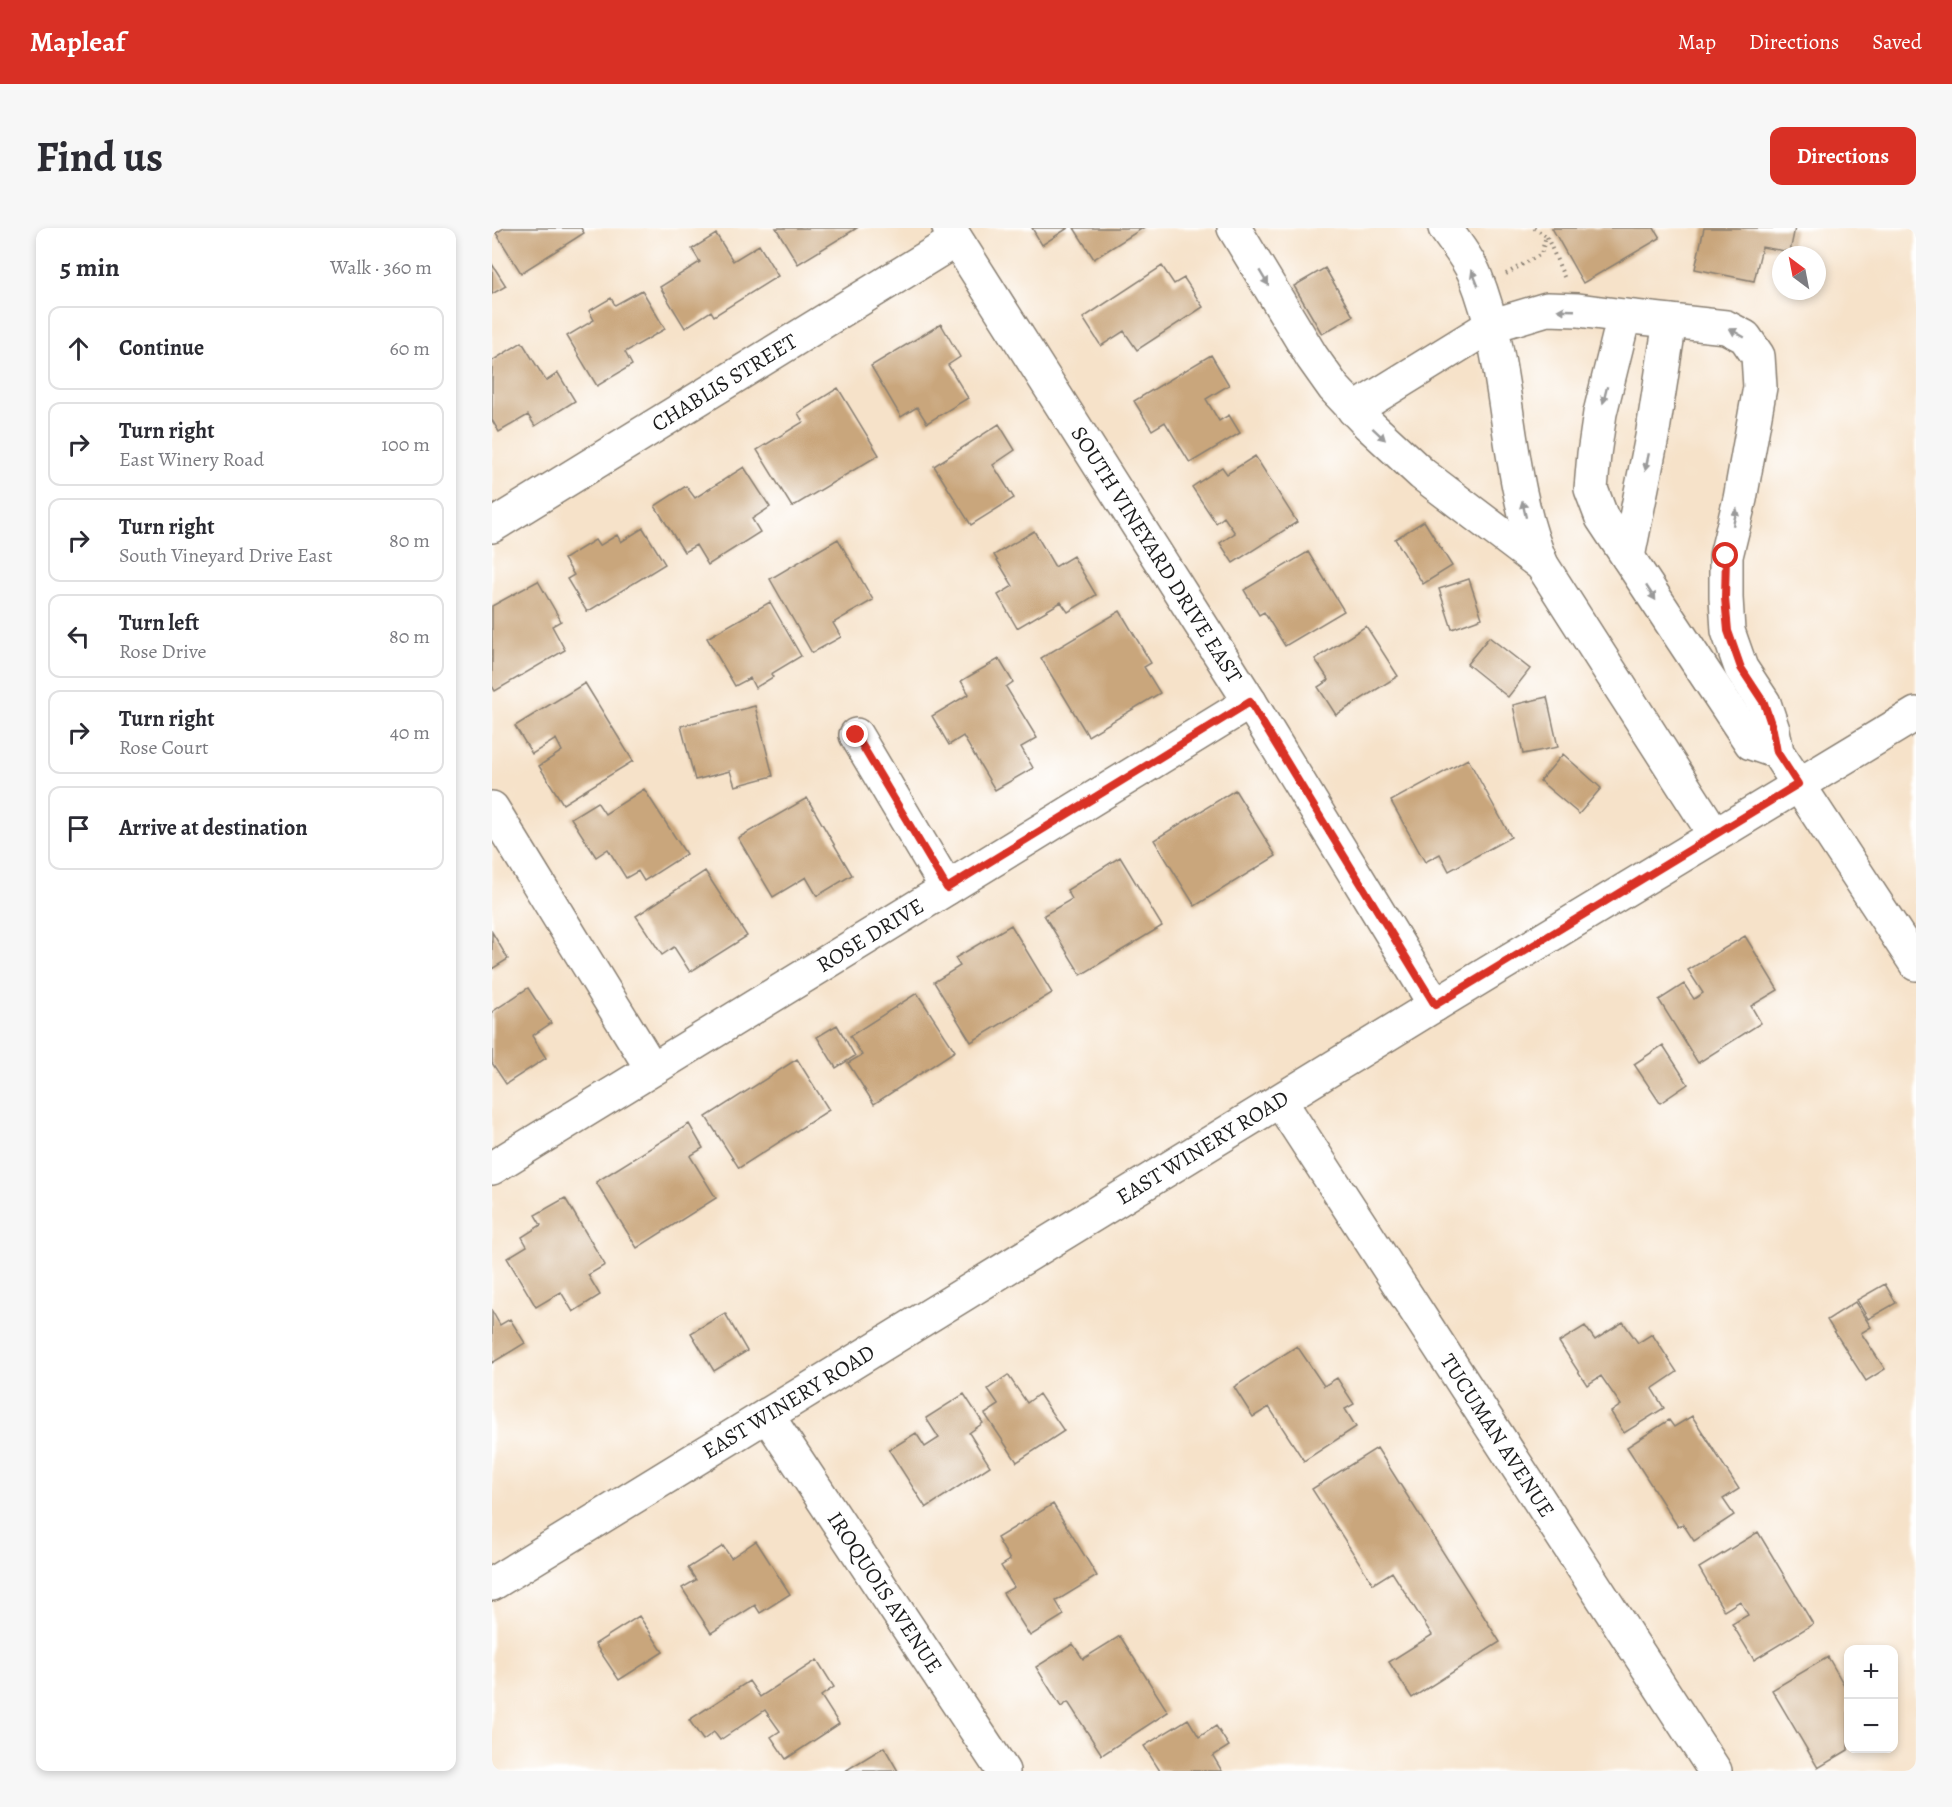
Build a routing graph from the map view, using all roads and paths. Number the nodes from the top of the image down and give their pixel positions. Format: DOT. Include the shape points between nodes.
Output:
graph roads {
  1 [pos="1234,228"];
  2 [pos="1445,228"];
  3 [pos="1534,228"];
  4 [pos="953,234"];
  5 [pos="1546,236"];
  6 [pos="1479,288"];
  7 [pos="1578,310"];
  8 [pos="1624,316"];
  9 [pos="1670,321"];
  10 [pos="1490,326"];
  11 [pos="1354,410"];
  12 [pos="492,526"];
  13 [pos="1628,557"];
  14 [pos="1542,565"];
  15 [pos="1250,702"];
  16 [pos="1916,714"];
  17 [pos="856,735"];
  18 [pos="1777,752"];
  19 [pos="1798,784"];
  20 [pos="492,808"];
  21 [pos="1715,835"];
  22 [pos="947,888"];
  23 [pos="1916,964"];
  24 [pos="1435,1005"];
  25 [pos="652,1069"];
  26 [pos="1280,1101"];
  27 [pos="492,1168"];
  28 [pos="767,1415"];
  29 [pos="492,1584"];
  30 [pos="1003,1771"];
  31 [pos="1715,1771"];
  1 -- 11 [label="street, one-way" via="1312,357"];
  6 -- 2 [label="street, one-way" via="1474,273"];
  3 -- 5 [label="path"];
  4 -- 12 [label="street, CHABLIS STREET"];
  4 -- 15 [label="street, SOUTH VINEYARD DRIVE EAST"];
  5 -- 6 [label="path" via="1541,254"];
  5 -- 7 [label="path"];
  6 -- 10 [label="street"];
  7 -- 8 [label="street"];
  7 -- 10 [label="street, one-way" via="1547,309"];
  8 -- 9 [label="street"];
  8 -- 13 [label="street, one-way" via="1600,413 1592,489 1602,518"];
  9 -- 13 [label="street, one-way"];
  18 -- 9 [label="street, one-way" via="1764,703 1741,668 1728,631 1725,598 1726,556 1760,387 1758,356 1745,337 1726,327"];
  10 -- 11 [label="street"];
  14 -- 10 [label="street, one-way" via="1531,541 1517,478"];
  11 -- 14 [label="street, one-way" via="1422,474"];
  13 -- 18 [label="street, one-way" via="1751,743"];
  14 -- 21 [label="street"];
  15 -- 22 [label="street, ROSE DRIVE"];
  15 -- 24 [label="street, SOUTH VINEYARD DRIVE EAST"];
  16 -- 19 [label="street, EAST WINERY ROAD"];
  17 -- 22 [label="street"];
  18 -- 19 [label="street"];
  19 -- 21 [label="street, EAST WINERY ROAD"];
  19 -- 23 [label="street"];
  20 -- 25 [label="street"];
  21 -- 24 [label="street, EAST WINERY ROAD"];
  22 -- 25 [label="street, ROSE DRIVE"];
  24 -- 26 [label="street, EAST WINERY ROAD"];
  25 -- 27 [label="street, ROSE DRIVE"];
  26 -- 28 [label="street, EAST WINERY ROAD"];
  26 -- 31 [label="street, TUCUMAN AVENUE"];
  28 -- 29 [label="street, EAST WINERY ROAD"];
  28 -- 30 [label="street, IROQUOIS AVENUE"];
}
